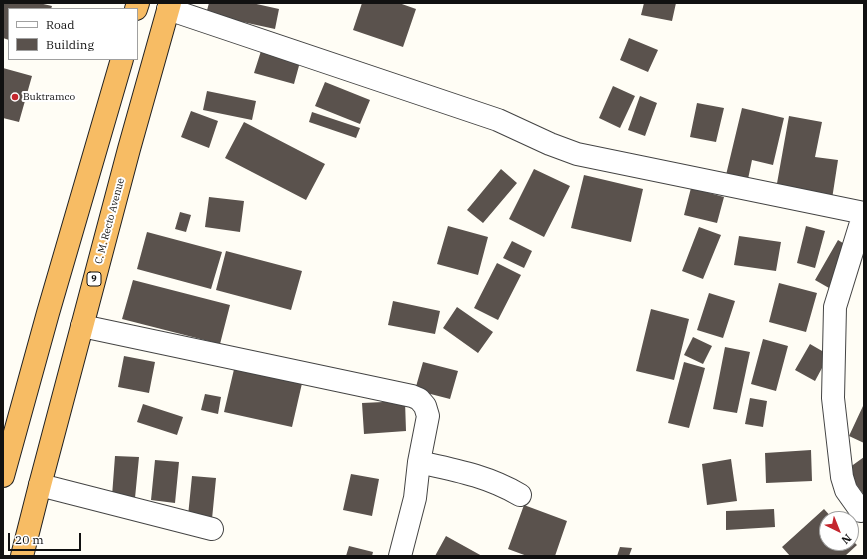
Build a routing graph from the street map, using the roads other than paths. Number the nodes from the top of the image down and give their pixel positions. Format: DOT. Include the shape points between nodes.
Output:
graph roads {
  1 [pos="169,6"];
  2 [pos="122,60"];
  3 [pos="864,213"];
  4 [pos="82,326"];
  5 [pos="419,462"];
  6 [pos="3,476"];
  7 [pos="40,485"];
  8 [pos="520,495"];
  9 [pos="861,511"];
  10 [pos="212,529"];
  11 [pos="22,556"];
  12 [pos="400,556"];
  1 -- 3 [label="street" via="498,120 577,154"];
  1 -- 4 [label="highway, C. M. Recto Avenue / 9"];
  2 -- 6 [label="highway"];
  3 -- 9 [label="street" via="835,307 833,345 833,398 842,477 846,490"];
  4 -- 5 [label="street" via="420,399 428,416"];
  4 -- 7 [label="highway, C. M. Recto Avenue / 9"];
  5 -- 8 [label="street" via="470,473 491,480"];
  5 -- 12 [label="street" via="415,498"];
  7 -- 10 [label="street"];
  7 -- 11 [label="highway, C. M. Recto Avenue / 9"];
}
